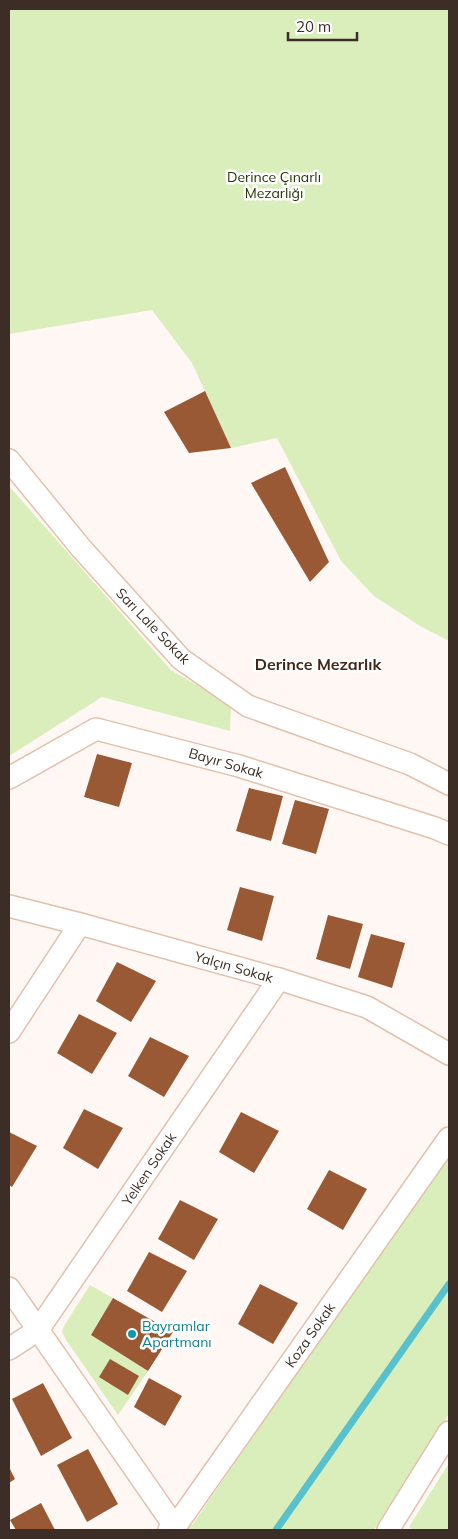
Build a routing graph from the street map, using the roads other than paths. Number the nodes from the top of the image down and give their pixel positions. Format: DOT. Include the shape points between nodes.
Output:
graph roads {
  1 [pos="9,460"];
  2 [pos="9,778"];
  3 [pos="449,784"];
  4 [pos="449,834"];
  5 [pos="9,906"];
  6 [pos="80,924"];
  7 [pos="280,979"];
  8 [pos="9,1032"];
  9 [pos="449,1054"];
  10 [pos="449,1138"];
  11 [pos="9,1288"];
  12 [pos="38,1330"];
  13 [pos="9,1349"];
  14 [pos="449,1432"];
  15 [pos="172,1529"];
  16 [pos="388,1530"];
  1 -- 3 [label="street, Sarı Lale Sokak" via="81,548 180,659 248,706 410,764"];
  2 -- 4 [label="street, Bayır Sokak" via="96,729 239,766"];
  5 -- 6 [label="street, Yalçın Sokak"];
  6 -- 7 [label="street, Yalçın Sokak"];
  6 -- 8 [label="street"];
  7 -- 9 [label="street, Yalçın Sokak" via="367,1007"];
  7 -- 12 [label="street, Yelken Sokak"];
  10 -- 15 [label="street, Koza Sokak"];
  11 -- 12 [label="street"];
  12 -- 13 [label="street, Yelken Sokak"];
  12 -- 15 [label="street"];
  14 -- 16 [label="street"];
}
